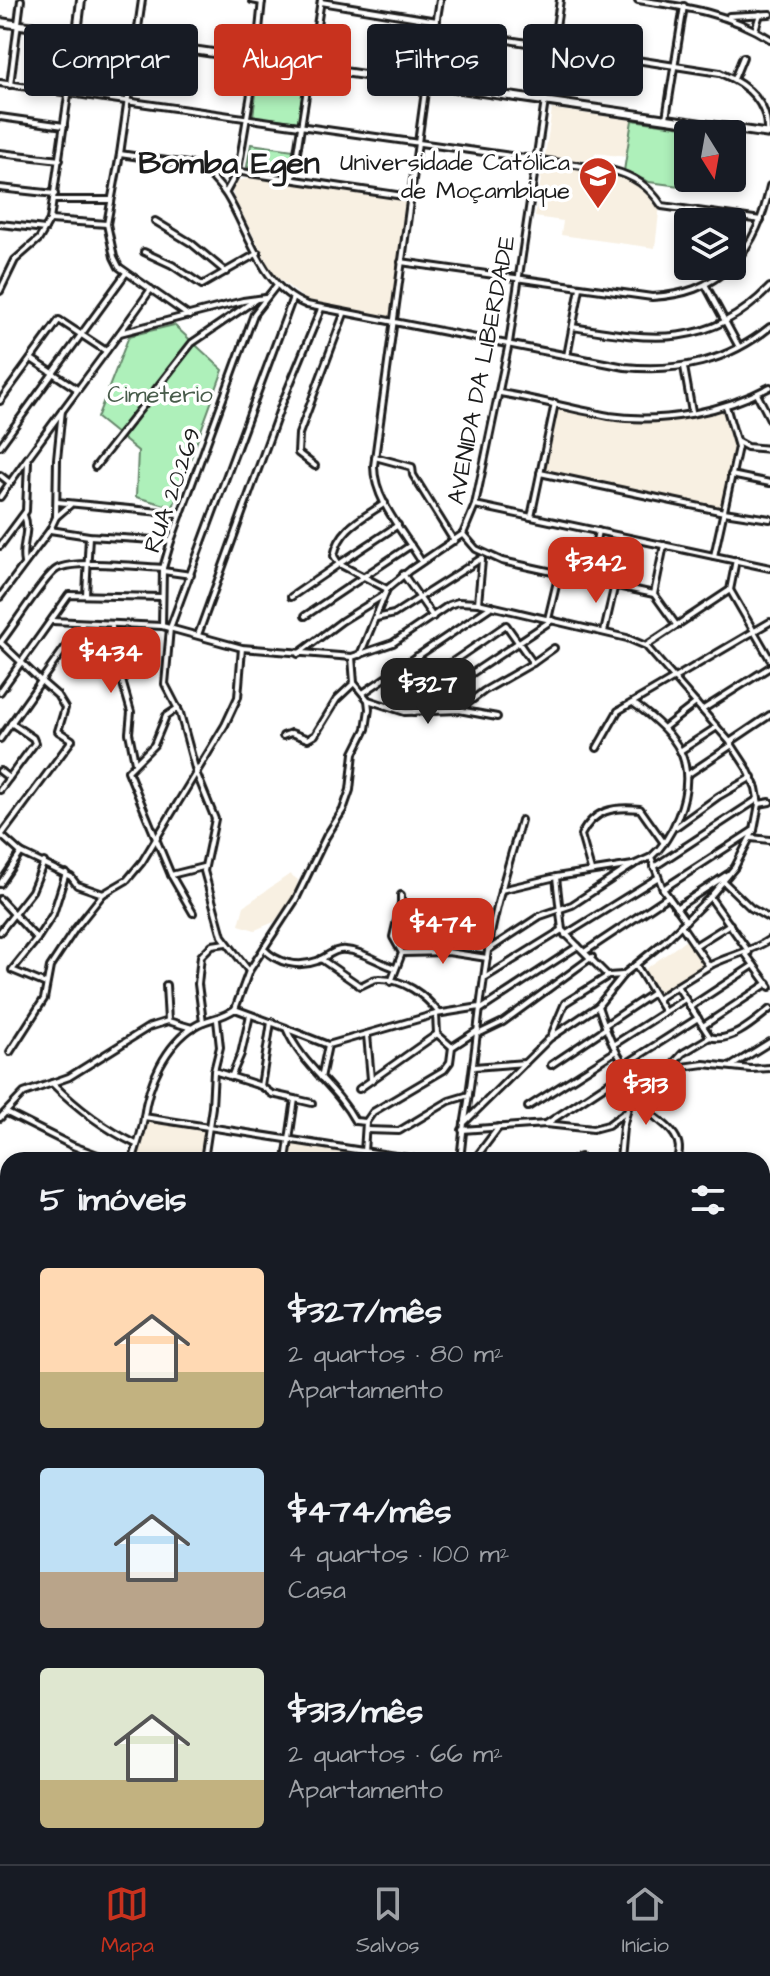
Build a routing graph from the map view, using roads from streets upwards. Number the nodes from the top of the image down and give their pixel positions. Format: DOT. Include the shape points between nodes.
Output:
graph roads {
  1 [pos="21,0"];
  2 [pos="81,0"];
  3 [pos="142,0"];
  4 [pos="252,0"];
  5 [pos="440,0"];
  6 [pos="560,0"];
  7 [pos="638,0"];
  8 [pos="262,1"];
  9 [pos="320,1"];
  10 [pos="684,6"];
  11 [pos="760,14"];
  12 [pos="770,14"];
  13 [pos="727,17"];
  14 [pos="437,21"];
  15 [pos="0,22"];
  16 [pos="78,24"];
  17 [pos="139,24"];
  18 [pos="259,24"];
  19 [pos="317,24"];
  20 [pos="437,24"];
  21 [pos="556,24"];
  22 [pos="17,25"];
  23 [pos="24,26"];
  24 [pos="755,30"];
  25 [pos="770,39"];
  26 [pos="743,57"];
  27 [pos="643,60"];
  28 [pos="675,65"];
  29 [pos="734,79"];
  30 [pos="0,83"];
  31 [pos="10,85"];
  32 [pos="24,86"];
  33 [pos="67,96"];
  34 [pos="98,96"];
  35 [pos="129,96"];
  36 [pos="250,96"];
  37 [pos="305,96"];
  38 [pos="424,96"];
  39 [pos="507,96"];
  40 [pos="546,96"];
  41 [pos="128,101"];
  42 [pos="545,101"];
  43 [pos="0,117"];
  44 [pos="666,119"];
  45 [pos="246,120"];
  46 [pos="64,126"];
  47 [pos="300,128"];
  48 [pos="769,134"];
  49 [pos="418,142"];
  50 [pos="0,153"];
  51 [pos="120,154"];
  52 [pos="537,159"];
  53 [pos="60,160"];
  54 [pos="203,167"];
  55 [pos="238,170"];
  56 [pos="293,178"];
  57 [pos="770,186"];
  58 [pos="0,188"];
  59 [pos="226,193"];
  60 [pos="55,197"];
  61 [pos="410,197"];
  62 [pos="110,200"];
  63 [pos="678,208"];
  64 [pos="746,218"];
  65 [pos="50,220"];
  66 [pos="761,220"];
  67 [pos="155,221"];
  68 [pos="0,224"];
  69 [pos="107,224"];
  70 [pos="45,229"];
  71 [pos="746,248"];
  72 [pos="144,252"];
  73 [pos="258,253"];
  74 [pos="401,262"];
  75 [pos="126,272"];
  76 [pos="226,272"];
  77 [pos="519,279"];
  78 [pos="712,280"];
  79 [pos="276,286"];
  80 [pos="706,286"];
  81 [pos="770,287"];
  82 [pos="580,288"];
  83 [pos="151,289"];
  84 [pos="0,291"];
  85 [pos="265,298"];
  86 [pos="255,300"];
  87 [pos="292,300"];
  88 [pos="321,309"];
  89 [pos="344,313"];
  90 [pos="189,316"];
  91 [pos="393,320"];
  92 [pos="726,322"];
  93 [pos="573,327"];
  94 [pos="770,327"];
  95 [pos="120,333"];
  96 [pos="82,334"];
  97 [pos="509,343"];
  98 [pos="740,348"];
  99 [pos="106,351"];
  100 [pos="567,356"];
  101 [pos="32,359"];
  102 [pos="684,367"];
  103 [pos="53,374"];
  104 [pos="770,387"];
  105 [pos="77,389"];
  106 [pos="500,393"];
  107 [pos="757,394"];
  108 [pos="0,401"];
  109 [pos="555,403"];
  110 [pos="726,406"];
  111 [pos="62,410"];
  112 [pos="692,413"];
  113 [pos="770,419"];
  114 [pos="738,442"];
  115 [pos="0,446"];
  116 [pos="770,449"];
  117 [pos="375,457"];
  118 [pos="29,460"];
  119 [pos="315,466"];
  120 [pos="95,467"];
  121 [pos="540,473"];
  122 [pos="0,475"];
  123 [pos="731,475"];
  124 [pos="10,483"];
  125 [pos="770,483"];
  126 [pos="0,497"];
  127 [pos="57,502"];
  128 [pos="385,503"];
  129 [pos="72,504"];
  130 [pos="475,505"];
  131 [pos="724,512"];
  132 [pos="181,514"];
  133 [pos="24,515"];
  134 [pos="56,517"];
  135 [pos="531,517"];
  136 [pos="770,519"];
  137 [pos="399,525"];
  138 [pos="50,530"];
  139 [pos="598,531"];
  140 [pos="463,534"];
  141 [pos="89,536"];
  142 [pos="171,541"];
  143 [pos="454,541"];
  144 [pos="411,545"];
  145 [pos="664,545"];
  146 [pos="0,546"];
  147 [pos="482,556"];
  148 [pos="714,556"];
  149 [pos="736,560"];
  150 [pos="421,561"];
  151 [pos="24,564"];
  152 [pos="339,564"];
  153 [pos="88,565"];
  154 [pos="770,568"];
  155 [pos="163,569"];
  156 [pos="559,573"];
  157 [pos="403,574"];
  158 [pos="191,575"];
  159 [pos="361,577"];
  160 [pos="588,579"];
  161 [pos="615,584"];
  162 [pos="730,590"];
  163 [pos="386,592"];
  164 [pos="654,594"];
  165 [pos="86,595"];
  166 [pos="0,597"];
  167 [pos="162,597"];
  168 [pos="291,597"];
  169 [pos="420,597"];
  170 [pos="478,603"];
  171 [pos="492,606"];
  172 [pos="305,616"];
  173 [pos="433,617"];
  174 [pos="376,618"];
  175 [pos="550,619"];
  176 [pos="52,621"];
  177 [pos="770,622"];
  178 [pos="82,624"];
  179 [pos="112,626"];
  180 [pos="162,626"];
  181 [pos="677,626"];
  182 [pos="170,628"];
  183 [pos="752,631"];
  184 [pos="604,632"];
  185 [pos="198,635"];
  186 [pos="519,642"];
  187 [pos="0,643"];
  188 [pos="646,646"];
  189 [pos="242,648"];
  190 [pos="554,648"];
  191 [pos="298,654"];
  192 [pos="360,655"];
  193 [pos="417,656"];
  194 [pos="352,657"];
  195 [pos="770,659"];
  196 [pos="21,661"];
  197 [pos="533,663"];
  198 [pos="770,667"];
  199 [pos="430,676"];
  200 [pos="674,677"];
  201 [pos="41,681"];
  202 [pos="354,683"];
  203 [pos="0,692"];
  204 [pos="363,693"];
  205 [pos="368,700"];
  206 [pos="633,703"];
  207 [pos="696,703"];
  208 [pos="388,706"];
  209 [pos="178,708"];
  210 [pos="459,710"];
  211 [pos="702,710"];
  212 [pos="414,712"];
  213 [pos="497,717"];
  214 [pos="769,718"];
  215 [pos="11,723"];
  216 [pos="665,727"];
  217 [pos="717,727"];
  218 [pos="283,736"];
  219 [pos="0,739"];
  220 [pos="731,744"];
  221 [pos="597,748"];
  222 [pos="680,751"];
  223 [pos="135,762"];
  224 [pos="0,771"];
  225 [pos="196,772"];
  226 [pos="687,775"];
  227 [pos="752,776"];
  228 [pos="9,778"];
  229 [pos="0,790"];
  230 [pos="759,801"];
  231 [pos="770,802"];
  232 [pos="521,820"];
  233 [pos="674,829"];
  234 [pos="754,830"];
  235 [pos="1,836"];
  236 [pos="751,838"];
  237 [pos="770,840"];
  238 [pos="156,842"];
  239 [pos="664,843"];
  240 [pos="21,853"];
  241 [pos="651,857"];
  242 [pos="44,862"];
  243 [pos="633,865"];
  244 [pos="203,867"];
  245 [pos="654,867"];
  246 [pos="591,870"];
  247 [pos="66,873"];
  248 [pos="730,873"];
  249 [pos="171,875"];
  250 [pos="556,877"];
  251 [pos="657,878"];
  252 [pos="723,881"];
  253 [pos="0,884"];
  254 [pos="663,889"];
  255 [pos="501,890"];
  256 [pos="103,894"];
  257 [pos="401,895"];
  258 [pos="667,897"];
  259 [pos="710,897"];
  260 [pos="0,899"];
  261 [pos="676,908"];
  262 [pos="559,910"];
  263 [pos="193,913"];
  264 [pos="15,914"];
  265 [pos="770,919"];
  266 [pos="686,921"];
  267 [pos="730,924"];
  268 [pos="681,925"];
  269 [pos="0,932"];
  270 [pos="564,932"];
  271 [pos="37,939"];
  272 [pos="770,939"];
  273 [pos="226,943"];
  274 [pos="578,946"];
  275 [pos="695,946"];
  276 [pos="264,949"];
  277 [pos="488,950"];
  278 [pos="585,951"];
  279 [pos="747,952"];
  280 [pos="402,953"];
  281 [pos="592,957"];
  282 [pos="321,959"];
  283 [pos="487,959"];
  284 [pos="636,965"];
  285 [pos="754,965"];
  286 [pos="709,966"];
  287 [pos="395,968"];
  288 [pos="770,970"];
  289 [pos="249,971"];
  290 [pos="623,975"];
  291 [pos="608,976"];
  292 [pos="484,977"];
  293 [pos="763,978"];
  294 [pos="391,982"];
  295 [pos="46,984"];
  296 [pos="166,985"];
  297 [pos="769,985"];
  298 [pos="677,986"];
  299 [pos="653,993"];
  300 [pos="657,999"];
  301 [pos="685,999"];
  302 [pos="598,1006"];
  303 [pos="690,1007"];
  304 [pos="480,1008"];
  305 [pos="235,1009"];
  306 [pos="770,1009"];
  307 [pos="665,1012"];
  308 [pos="438,1014"];
  309 [pos="250,1015"];
  310 [pos="698,1018"];
  311 [pos="217,1020"];
  312 [pos="168,1021"];
  313 [pos="203,1022"];
  314 [pos="271,1022"];
  315 [pos="703,1026"];
  316 [pos="605,1027"];
  317 [pos="192,1028"];
  318 [pos="286,1028"];
  319 [pos="478,1032"];
  320 [pos="437,1034"];
  321 [pos="367,1035"];
  322 [pos="710,1037"];
  323 [pos="550,1038"];
  324 [pos="770,1042"];
  325 [pos="328,1045"];
  326 [pos="613,1045"];
  327 [pos="452,1047"];
  328 [pos="616,1051"];
  329 [pos="10,1052"];
  330 [pos="528,1062"];
  331 [pos="551,1065"];
  332 [pos="474,1067"];
  333 [pos="731,1067"];
  334 [pos="626,1068"];
  335 [pos="770,1068"];
  336 [pos="668,1069"];
  337 [pos="214,1071"];
  338 [pos="231,1077"];
  339 [pos="320,1079"];
  340 [pos="371,1079"];
  341 [pos="52,1083"];
  342 [pos="261,1086"];
  343 [pos="645,1088"];
  344 [pos="359,1089"];
  345 [pos="638,1094"];
  346 [pos="469,1095"];
  347 [pos="295,1099"];
  348 [pos="312,1103"];
  349 [pos="528,1107"];
  350 [pos="626,1111"];
  351 [pos="7,1113"];
  352 [pos="144,1117"];
  353 [pos="0,1118"];
  354 [pos="366,1122"];
  355 [pos="464,1123"];
  356 [pos="546,1124"];
  357 [pos="499,1127"];
  358 [pos="209,1129"];
  359 [pos="366,1130"];
  360 [pos="462,1130"];
  361 [pos="290,1140"];
  362 [pos="136,1144"];
  363 [pos="89,1152"];
  364 [pos="134,1152"];
  365 [pos="205,1152"];
  366 [pos="288,1152"];
  367 [pos="367,1152"];
  368 [pos="461,1152"];
  369 [pos="480,1152"];
  370 [pos="621,1152"];
  371 [pos="680,1152"];
  1 -- 22 [label="street"];
  2 -- 16 [label="street"];
  3 -- 17 [label="street"];
  4 -- 8 [label="street"];
  5 -- 14 [label="street"];
  6 -- 21 [label="street, AVENIDA DA LIBERDADE"];
  7 -- 10 [label="street"];
  8 -- 18 [label="street"];
  9 -- 14 [label="street"];
  9 -- 19 [label="street"];
  10 -- 13 [label="street"];
  10 -- 28 [label="street"];
  11 -- 12 [label="street"];
  11 -- 13 [label="street"];
  11 -- 24 [label="street"];
  13 -- 24 [label="street"];
  14 -- 20 [label="street"];
  15 -- 22 [label="street"];
  22 -- 23 [label="street"];
  22 -- 31 [label="street"];
  24 -- 25 [label="street"];
  26 -- 29 [label="street"];
  27 -- 28 [label="street"];
  28 -- 29 [label="street"];
  28 -- 44 [label="street"];
  29 -- 48 [label="street" via="759,100"];
  30 -- 31 [label="street"];
  31 -- 32 [label="street"];
  33 -- 46 [label="street"];
  34 -- 41 [label="street"];
  35 -- 41 [label="street"];
  36 -- 45 [label="street"];
  37 -- 47 [label="street"];
  38 -- 49 [label="street"];
  39 -- 42 [label="street"];
  40 -- 42 [label="street, AVENIDA DA LIBERDADE"];
  41 -- 45 [label="street"];
  41 -- 51 [label="street"];
  42 -- 44 [label="street"];
  42 -- 52 [label="street, AVENIDA DA LIBERDADE"];
  43 -- 46 [label="street"];
  44 -- 48 [label="street"];
  45 -- 47 [label="street"];
  45 -- 55 [label="street"];
  46 -- 53 [label="street"];
  47 -- 49 [label="street"];
  47 -- 56 [label="street"];
  49 -- 52 [label="street"];
  49 -- 61 [label="street"];
  50 -- 53 [label="street"];
  51 -- 54 [label="street"];
  51 -- 62 [label="street"];
  52 -- 63 [label="street" via="623,173 647,186 662,206"];
  52 -- 77 [label="street, AVENIDA DA LIBERDADE"];
  53 -- 60 [label="street"];
  54 -- 55 [label="street"];
  54 -- 59 [label="street"];
  55 -- 56 [label="street"];
  55 -- 59 [label="street"];
  56 -- 61 [label="street"];
  57 -- 66 [label="street"];
  58 -- 60 [label="street"];
  59 -- 73 [label="street"];
  60 -- 62 [label="street"];
  60 -- 65 [label="street"];
  61 -- 74 [label="street"];
  62 -- 69 [label="street"];
  64 -- 66 [label="street"];
  65 -- 69 [label="street"];
  65 -- 70 [label="street"];
  66 -- 71 [label="street"];
  67 -- 76 [label="street"];
  68 -- 70 [label="street"];
  69 -- 75 [label="street" via="115,261"];
  70 -- 84 [label="street" via="15,260"];
  72 -- 76 [label="street" via="202,285"];
  73 -- 76 [label="street"];
  73 -- 79 [label="street"];
  74 -- 77 [label="street"];
  74 -- 91 [label="street"];
  75 -- 83 [label="street"];
  75 -- 96 [label="street"];
  77 -- 82 [label="street"];
  77 -- 97 [label="street, AVENIDA DA LIBERDADE"];
  78 -- 80 [label="street"];
  79 -- 85 [label="street, RUA 20.269"];
  79 -- 87 [label="street"];
  80 -- 82 [label="street" via="652,297"];
  80 -- 92 [label="street"];
  81 -- 92 [label="street"];
  82 -- 93 [label="street"];
  83 -- 90 [label="street"];
  83 -- 95 [label="street"];
  85 -- 86 [label="street"];
  85 -- 132 [label="street, RUA 20.269" via="254,314"];
  86 -- 90 [label="street"];
  86 -- 120 [label="street" via="192,343"];
  87 -- 88 [label="street"];
  87 -- 158 [label="street"];
  88 -- 89 [label="street"];
  88 -- 185 [label="street"];
  89 -- 91 [label="street"];
  89 -- 119 [label="street" via="299,434 298,453"];
  90 -- 95 [label="street"];
  91 -- 97 [label="street"];
  91 -- 117 [label="street"];
  92 -- 93 [label="street" via="652,339"];
  92 -- 98 [label="street"];
  93 -- 100 [label="street"];
  94 -- 98 [label="street"];
  95 -- 99 [label="street"];
  96 -- 99 [label="street"];
  96 -- 101 [label="street" via="57,321"];
  96 -- 103 [label="street"];
  97 -- 100 [label="street"];
  97 -- 106 [label="street, AVENIDA DA LIBERDADE"];
  98 -- 102 [label="street"];
  99 -- 105 [label="street"];
  100 -- 102 [label="street" via="637,368"];
  101 -- 103 [label="street"];
  101 -- 108 [label="street"];
  102 -- 112 [label="street"];
  103 -- 105 [label="street"];
  103 -- 115 [label="street"];
  104 -- 107 [label="street"];
  105 -- 111 [label="street"];
  106 -- 109 [label="street"];
  106 -- 130 [label="street, AVENIDA DA LIBERDADE"];
  107 -- 110 [label="street"];
  107 -- 113 [label="street"];
  109 -- 112 [label="street" via="635,418"];
  109 -- 121 [label="street"];
  110 -- 112 [label="street"];
  110 -- 114 [label="street"];
  111 -- 118 [label="street"];
  111 -- 127 [label="street"];
  114 -- 116 [label="street"];
  114 -- 123 [label="street"];
  117 -- 128 [label="street" via="374,478"];
  117 -- 143 [label="street" via="412,467"];
  118 -- 124 [label="street"];
  118 -- 133 [label="street"];
  121 -- 131 [label="street"];
  121 -- 135 [label="street"];
  122 -- 124 [label="street"];
  123 -- 125 [label="street"];
  123 -- 131 [label="street"];
  124 -- 126 [label="street"];
  127 -- 129 [label="street"];
  127 -- 134 [label="street"];
  128 -- 137 [label="street"];
  128 -- 152 [label="street" via="339,537 334,556"];
  129 -- 132 [label="street"];
  129 -- 134 [label="street"];
  130 -- 135 [label="street"];
  130 -- 140 [label="street, AVENIDA DA LIBERDADE"];
  131 -- 136 [label="street"];
  131 -- 148 [label="street"];
  132 -- 142 [label="street, RUA 20.269"];
  133 -- 146 [label="street"];
  133 -- 151 [label="street"];
  134 -- 138 [label="street"];
  135 -- 139 [label="street"];
  137 -- 144 [label="street"];
  137 -- 152 [label="street"];
  138 -- 141 [label="street"];
  138 -- 151 [label="street"];
  139 -- 145 [label="street"];
  139 -- 160 [label="street"];
  140 -- 143 [label="street, AVENIDA DA LIBERDADE"];
  140 -- 147 [label="street"];
  141 -- 142 [label="street"];
  141 -- 153 [label="street"];
  142 -- 155 [label="street, RUA 20.269"];
  143 -- 150 [label="street, AVENIDA DA LIBERDADE"];
  144 -- 150 [label="street"];
  144 -- 159 [label="street"];
  145 -- 148 [label="street"];
  145 -- 164 [label="street"];
  147 -- 156 [label="street"];
  147 -- 169 [label="street"];
  147 -- 170 [label="street"];
  148 -- 149 [label="street"];
  149 -- 154 [label="street"];
  149 -- 162 [label="street"];
  150 -- 157 [label="street, AVENIDA DA LIBERDADE"];
  151 -- 166 [label="street"];
  152 -- 159 [label="street"];
  152 -- 168 [label="street"];
  153 -- 155 [label="street"];
  153 -- 165 [label="street"];
  153 -- 187 [label="street" via="55,570"];
  155 -- 158 [label="street"];
  155 -- 167 [label="street, RUA 20.269"];
  156 -- 160 [label="street"];
  156 -- 175 [label="street"];
  157 -- 163 [label="street, AVENIDA DA LIBERDADE"];
  157 -- 169 [label="street"];
  158 -- 182 [label="street"];
  159 -- 163 [label="street"];
  159 -- 172 [label="street"];
  160 -- 161 [label="street"];
  161 -- 164 [label="street"];
  161 -- 184 [label="street"];
  162 -- 181 [label="street"];
  162 -- 183 [label="street"];
  163 -- 174 [label="street, AVENIDA DA LIBERDADE"];
  163 -- 191 [label="street"];
  164 -- 181 [label="street"];
  165 -- 167 [label="street"];
  165 -- 176 [label="street" via="67,597"];
  167 -- 180 [label="street, RUA 20.269"];
  169 -- 173 [label="street"];
  169 -- 174 [label="street" via="394,614"];
  170 -- 171 [label="street"];
  170 -- 173 [label="street" via="458,602"];
  171 -- 175 [label="street"];
  171 -- 193 [label="street"];
  173 -- 192 [label="street" via="393,643"];
  174 -- 192 [label="street, AVENIDA DA LIBERDADE"];
  175 -- 184 [label="street"];
  175 -- 186 [label="street"];
  176 -- 178 [label="street"];
  176 -- 196 [label="street"];
  177 -- 183 [label="street"];
  178 -- 179 [label="street"];
  178 -- 201 [label="street"];
  179 -- 180 [label="street"];
  179 -- 223 [label="street" via="131,712"];
  180 -- 182 [label="street"];
  181 -- 188 [label="street"];
  182 -- 185 [label="street"];
  182 -- 209 [label="street" via="165,684"];
  183 -- 195 [label="street"];
  183 -- 200 [label="street"];
  184 -- 188 [label="street"];
  185 -- 189 [label="street"];
  186 -- 197 [label="street"];
  186 -- 199 [label="street" via="503,625"];
  186 -- 212 [label="street"];
  187 -- 196 [label="street"];
  188 -- 200 [label="street"];
  189 -- 191 [label="street"];
  189 -- 225 [label="street" via="238,697"];
  190 -- 197 [label="street"];
  191 -- 194 [label="street"];
  192 -- 194 [label="street"];
  193 -- 199 [label="street"];
  193 -- 204 [label="street"];
  194 -- 202 [label="street"];
  196 -- 201 [label="street"];
  196 -- 203 [label="street"];
  197 -- 210 [label="street"];
  198 -- 211 [label="street"];
  199 -- 208 [label="street"];
  200 -- 206 [label="street"];
  200 -- 207 [label="street"];
  201 -- 215 [label="street"];
  201 -- 235 [label="street" via="65,708 58,731 72,740"];
  202 -- 204 [label="street"];
  202 -- 218 [label="street" via="315,735"];
  204 -- 205 [label="street"];
  205 -- 208 [label="street"];
  205 -- 276 [label="street" via="369,718 357,743 343,810"];
  206 -- 216 [label="street"];
  206 -- 221 [label="street" via="618,711"];
  207 -- 211 [label="street"];
  207 -- 216 [label="street"];
  208 -- 212 [label="street"];
  209 -- 223 [label="street" via="166,716 154,745"];
  209 -- 225 [label="street"];
  210 -- 212 [label="street"];
  210 -- 213 [label="street"];
  211 -- 217 [label="street"];
  214 -- 220 [label="street"];
  215 -- 219 [label="street"];
  215 -- 228 [label="street" via="35,743"];
  216 -- 222 [label="street"];
  217 -- 220 [label="street"];
  217 -- 222 [label="street"];
  220 -- 226 [label="street"];
  220 -- 227 [label="street"];
  222 -- 226 [label="street"];
  223 -- 238 [label="street" via="128,771"];
  224 -- 228 [label="street"];
  225 -- 238 [label="street"];
  225 -- 244 [label="street" via="215,819"];
  226 -- 233 [label="street" via="686,799"];
  227 -- 230 [label="street"];
  227 -- 233 [label="street"];
  228 -- 229 [label="street"];
  230 -- 231 [label="street"];
  230 -- 234 [label="street"];
  230 -- 245 [label="street"];
  232 -- 255 [label="street"];
  233 -- 239 [label="street"];
  234 -- 236 [label="street"];
  234 -- 254 [label="street"];
  235 -- 240 [label="street"];
  236 -- 237 [label="street"];
  236 -- 248 [label="street"];
  238 -- 249 [label="street"];
  238 -- 256 [label="street" via="127,880"];
  239 -- 241 [label="street"];
  239 -- 246 [label="street" via="640,809 608,809 581,835"];
  240 -- 242 [label="street"];
  240 -- 253 [label="street"];
  241 -- 243 [label="street"];
  241 -- 245 [label="street"];
  242 -- 247 [label="street"];
  242 -- 264 [label="street"];
  243 -- 246 [label="street"];
  243 -- 262 [label="street"];
  244 -- 249 [label="street"];
  244 -- 273 [label="street"];
  245 -- 251 [label="street"];
  246 -- 250 [label="street"];
  247 -- 256 [label="street" via="77,885"];
  247 -- 271 [label="street" via="55,909"];
  248 -- 252 [label="street"];
  248 -- 261 [label="street"];
  249 -- 263 [label="street"];
  250 -- 255 [label="street"];
  250 -- 262 [label="street"];
  251 -- 254 [label="street"];
  251 -- 270 [label="street"];
  252 -- 259 [label="street"];
  252 -- 265 [label="street"];
  254 -- 258 [label="street"];
  255 -- 277 [label="street"];
  256 -- 295 [label="street" via="53,962"];
  257 -- 280 [label="street" via="393,937"];
  258 -- 261 [label="street"];
  258 -- 278 [label="street"];
  259 -- 266 [label="street"];
  259 -- 267 [label="street"];
  260 -- 264 [label="street"];
  261 -- 266 [label="street"];
  262 -- 270 [label="street"];
  262 -- 277 [label="street" via="540,916"];
  264 -- 269 [label="street"];
  264 -- 271 [label="street"];
  266 -- 268 [label="street"];
  267 -- 275 [label="street"];
  267 -- 279 [label="street"];
  268 -- 275 [label="street"];
  268 -- 284 [label="street"];
  270 -- 274 [label="street"];
  270 -- 292 [label="street"];
  271 -- 295 [label="street" via="12,970"];
  272 -- 279 [label="street"];
  273 -- 289 [label="street"];
  273 -- 313 [label="street" via="212,945 201,956"];
  274 -- 278 [label="street"];
  274 -- 304 [label="street"];
  275 -- 286 [label="street"];
  276 -- 282 [label="street" via="286,962"];
  276 -- 289 [label="street"];
  277 -- 283 [label="street"];
  278 -- 281 [label="street"];
  279 -- 285 [label="street"];
  279 -- 286 [label="street"];
  280 -- 283 [label="street" via="448,952"];
  280 -- 287 [label="street"];
  281 -- 291 [label="street"];
  281 -- 319 [label="street" via="503,1022"];
  282 -- 287 [label="street" via="345,949"];
  282 -- 294 [label="street" via="360,986 374,979"];
  283 -- 292 [label="street"];
  284 -- 290 [label="street"];
  284 -- 299 [label="street"];
  285 -- 293 [label="street"];
  285 -- 303 [label="street"];
  286 -- 298 [label="street"];
  287 -- 294 [label="street"];
  288 -- 293 [label="street"];
  289 -- 305 [label="street"];
  290 -- 291 [label="street"];
  290 -- 302 [label="street"];
  291 -- 323 [label="street" via="565,1003"];
  292 -- 304 [label="street"];
  293 -- 297 [label="street"];
  294 -- 308 [label="street" via="423,995"];
  295 -- 329 [label="street" via="44,999"];
  296 -- 312 [label="street"];
  297 -- 315 [label="street"];
  298 -- 300 [label="street"];
  298 -- 301 [label="street"];
  299 -- 300 [label="street"];
  299 -- 316 [label="street"];
  300 -- 307 [label="street"];
  301 -- 303 [label="street"];
  301 -- 307 [label="street"];
  302 -- 316 [label="street"];
  302 -- 323 [label="street"];
  303 -- 310 [label="street"];
  304 -- 308 [label="street"];
  304 -- 319 [label="street"];
  305 -- 309 [label="street"];
  305 -- 311 [label="street"];
  306 -- 322 [label="street" via="731,1036"];
  307 -- 326 [label="street"];
  308 -- 320 [label="street"];
  308 -- 321 [label="street"];
  309 -- 314 [label="street"];
  309 -- 338 [label="street"];
  310 -- 315 [label="street"];
  310 -- 334 [label="street"];
  311 -- 313 [label="street"];
  311 -- 337 [label="street" via="220,1047"];
  312 -- 317 [label="street"];
  312 -- 341 [label="street"];
  313 -- 317 [label="street"];
  314 -- 318 [label="street"];
  314 -- 342 [label="street"];
  315 -- 322 [label="street"];
  316 -- 326 [label="street"];
  316 -- 331 [label="street"];
  317 -- 352 [label="street" via="161,1064"];
  318 -- 325 [label="street"];
  318 -- 339 [label="street"];
  319 -- 327 [label="street"];
  319 -- 332 [label="street"];
  320 -- 327 [label="street"];
  320 -- 340 [label="street"];
  321 -- 325 [label="street"];
  321 -- 340 [label="street"];
  322 -- 336 [label="street"];
  323 -- 330 [label="street"];
  324 -- 333 [label="street"];
  325 -- 339 [label="street"];
  326 -- 328 [label="street"];
  327 -- 354 [label="street" via="444,1070 373,1112"];
  328 -- 334 [label="street"];
  328 -- 349 [label="street"];
  330 -- 332 [label="street"];
  330 -- 355 [label="street"];
  332 -- 346 [label="street"];
  333 -- 335 [label="street"];
  333 -- 336 [label="street"];
  334 -- 343 [label="street"];
  334 -- 356 [label="street"];
  336 -- 343 [label="street"];
  337 -- 338 [label="street"];
  337 -- 358 [label="street"];
  338 -- 342 [label="street"];
  339 -- 354 [label="street" via="355,1121"];
  340 -- 344 [label="street"];
  341 -- 351 [label="street" via="24,1093"];
  341 -- 362 [label="street" via="104,1128"];
  342 -- 347 [label="street"];
  343 -- 345 [label="street"];
  345 -- 350 [label="street"];
  345 -- 371 [label="street" via="678,1140"];
  346 -- 355 [label="street"];
  346 -- 359 [label="street" via="399,1131"];
  347 -- 348 [label="street"];
  347 -- 361 [label="street"];
  350 -- 356 [label="street" via="602,1127"];
  350 -- 370 [label="street"];
  351 -- 353 [label="street"];
  351 -- 363 [label="street"];
  352 -- 358 [label="street"];
  352 -- 362 [label="street"];
  354 -- 359 [label="street"];
  355 -- 360 [label="street"];
  356 -- 357 [label="street"];
  357 -- 360 [label="street"];
  357 -- 369 [label="street"];
  358 -- 361 [label="street"];
  358 -- 365 [label="street"];
  359 -- 367 [label="street"];
  360 -- 368 [label="street"];
  361 -- 366 [label="street"];
  361 -- 367 [label="street"];
  362 -- 364 [label="street"];
}
